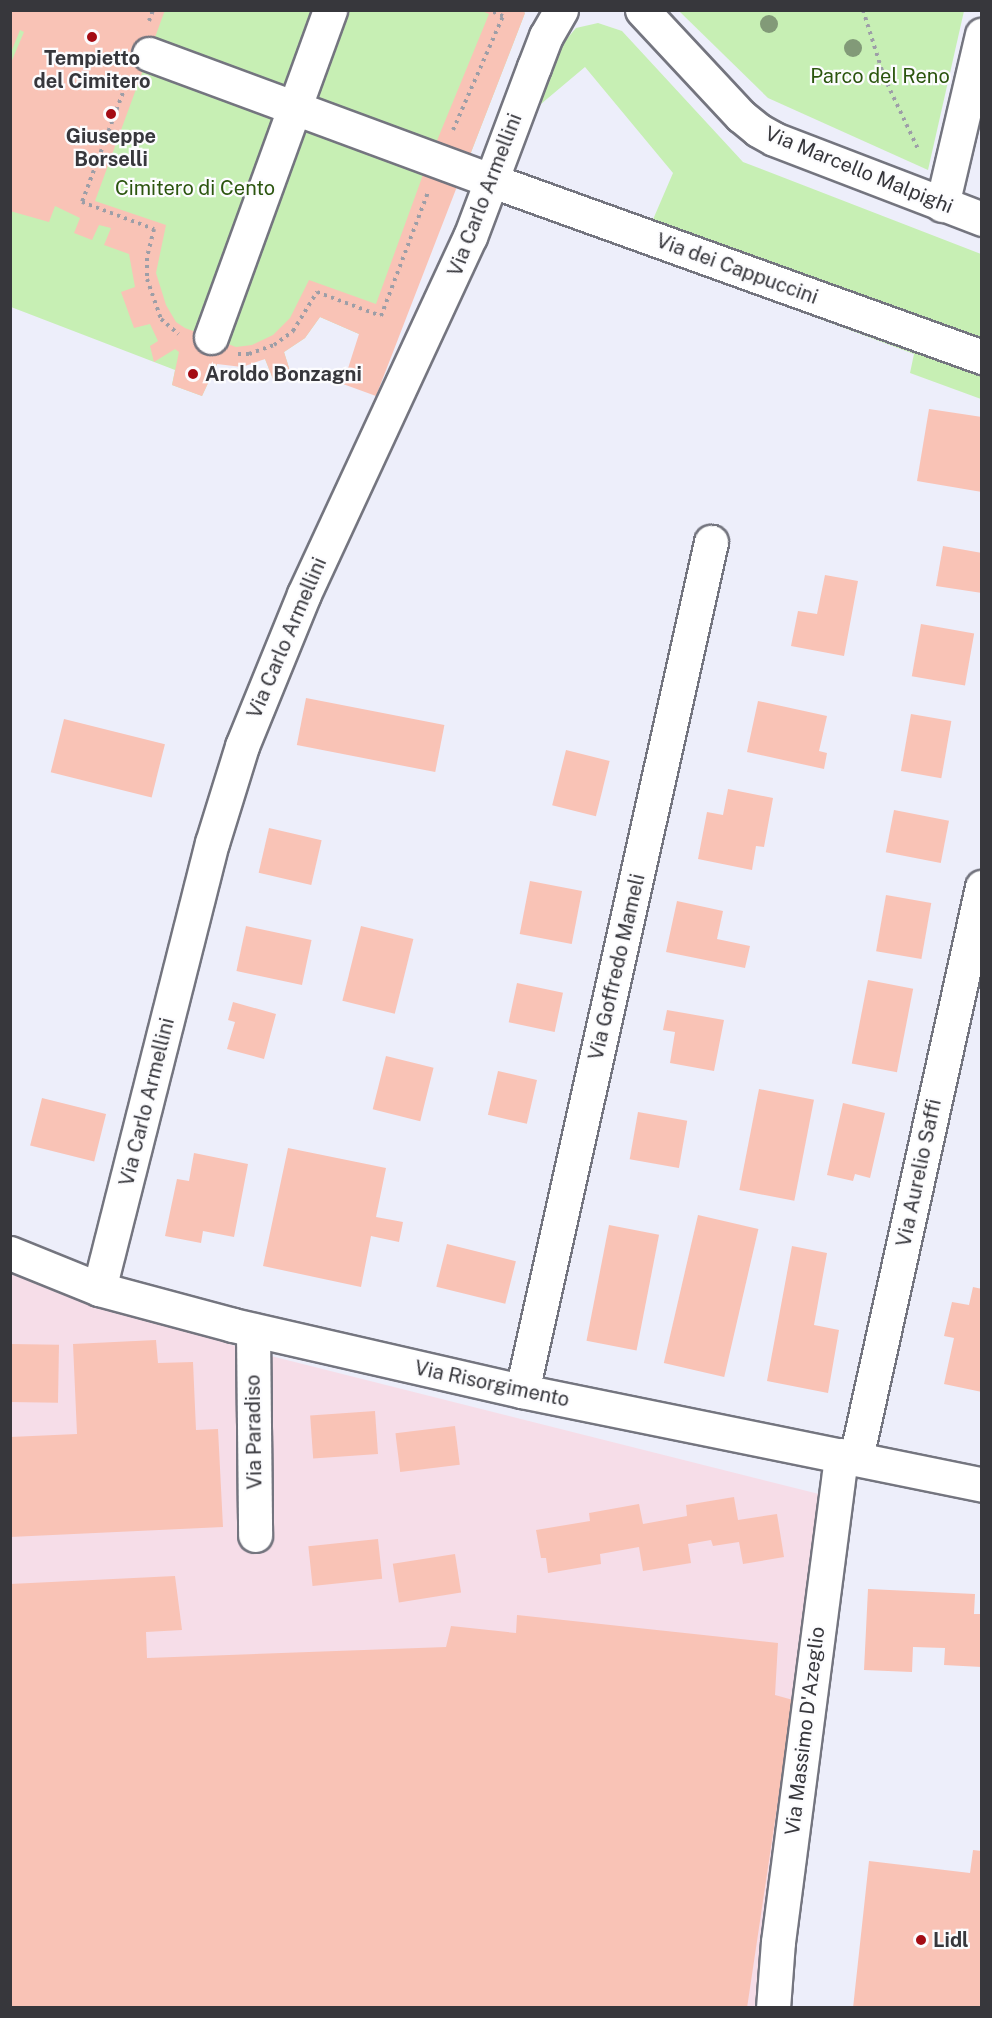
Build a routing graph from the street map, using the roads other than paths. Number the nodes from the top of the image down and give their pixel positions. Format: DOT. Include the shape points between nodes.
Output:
graph roads {
  1 [pos="330,10"];
  2 [pos="642,10"];
  3 [pos="557,12"];
  4 [pos="981,35"];
  5 [pos="149,54"];
  6 [pos="295,108"];
  7 [pos="493,181"];
  8 [pos="942,205"];
  9 [pos="981,219"];
  10 [pos="211,338"];
  11 [pos="981,357"];
  12 [pos="711,542"];
  13 [pos="981,887"];
  14 [pos="10,1253"];
  15 [pos="99,1289"];
  16 [pos="253,1330"];
  17 [pos="522,1391"];
  18 [pos="848,1457"];
  19 [pos="981,1485"];
  20 [pos="255,1535"];
  21 [pos="773,2007"];
  1 -- 6 [label="street"];
  2 -- 8 [label="street, Via Marcello Malpighi" via="758,130 774,140"];
  3 -- 7 [label="street, Via Carlo Armellini"];
  4 -- 8 [label="street"];
  5 -- 6 [label="street, Via dei Cappuccini"];
  6 -- 7 [label="street, Via dei Cappuccini"];
  6 -- 10 [label="street"];
  7 -- 11 [label="street, Via dei Cappuccini"];
  7 -- 15 [label="street, Via Carlo Armellini" via="439,309 304,594 242,746 210,852"];
  8 -- 9 [label="street, Via Marcello Malpighi"];
  12 -- 17 [label="street, Via Goffredo Mameli"];
  13 -- 18 [label="street, Via Aurelio Saffi"];
  14 -- 15 [label="street, Via Risorgimento"];
  15 -- 16 [label="street, Via Risorgimento"];
  16 -- 17 [label="street, Via Risorgimento"];
  16 -- 20 [label="street, Via Paradiso"];
  17 -- 18 [label="street, Via Risorgimento"];
  18 -- 19 [label="street, Via Risorgimento"];
  18 -- 21 [label="street, Via Massimo D'Azeglio" via="778,1942"];
}
